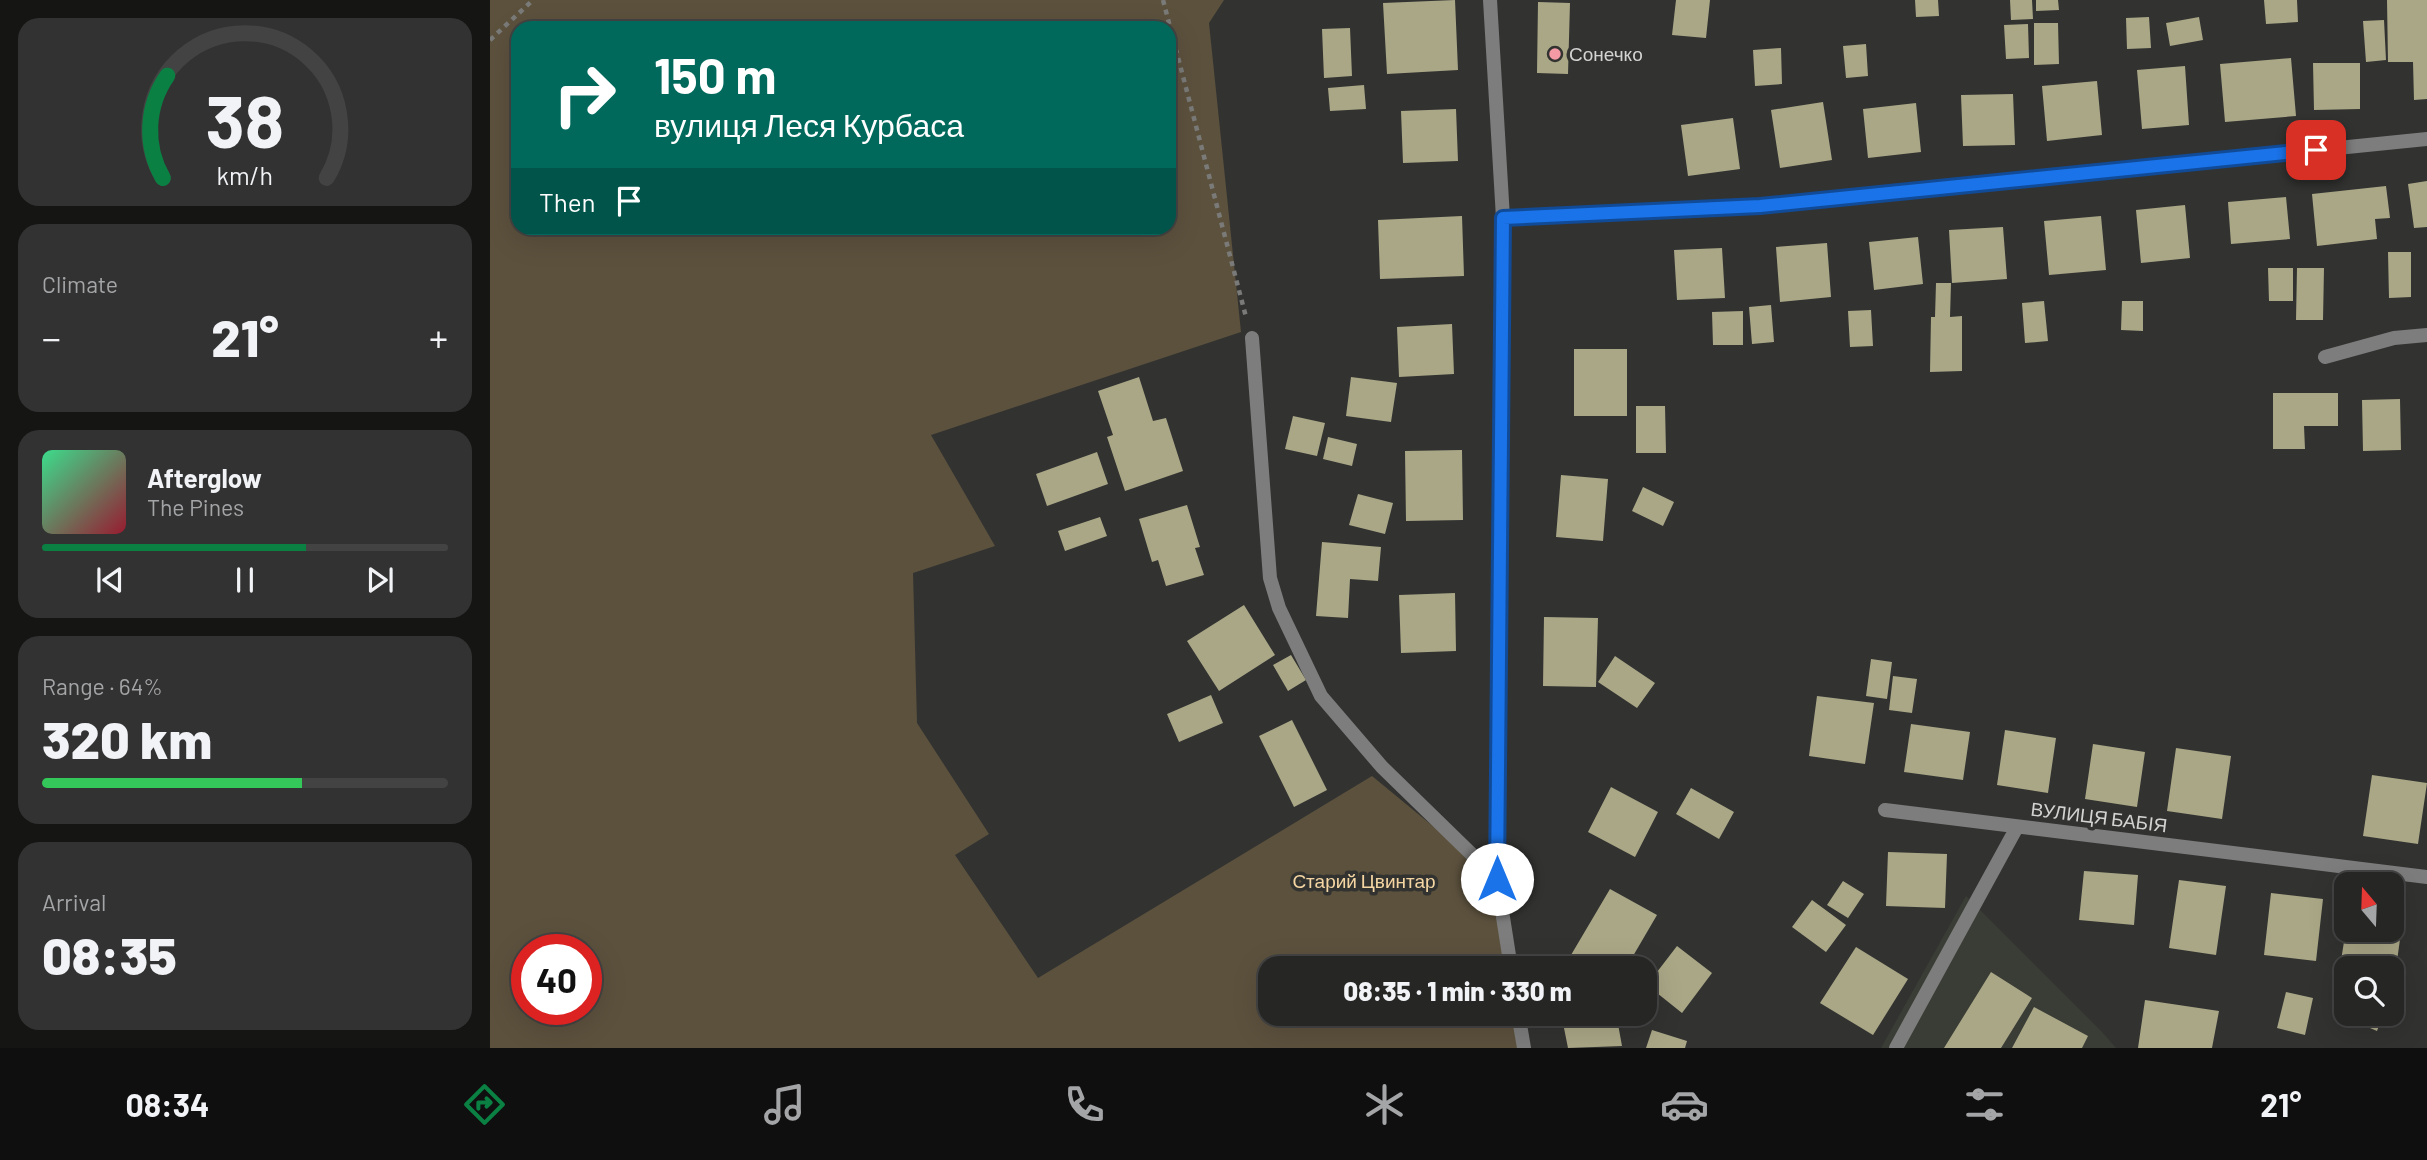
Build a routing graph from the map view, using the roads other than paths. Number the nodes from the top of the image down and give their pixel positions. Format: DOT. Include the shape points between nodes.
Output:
graph roads {
  1 [pos="1490,0"];
  2 [pos="2427,139"];
  3 [pos="1503,218"];
  4 [pos="2427,335"];
  5 [pos="1252,338"];
  6 [pos="2325,357"];
  7 [pos="1885,810"];
  8 [pos="2017,827"];
  9 [pos="2427,877"];
  10 [pos="1497,879"];
  11 [pos="1509,956"];
  12 [pos="1520,1026"];
  13 [pos="1524,1048"];
  14 [pos="1895,1048"];
  1 -- 3 [label="street"];
  2 -- 3 [label="street" via="1760,206"];
  3 -- 10 [label="street"];
  4 -- 6 [label="street" via="2394,338"];
  5 -- 10 [label="street" via="1270,578 1279,608 1321,696 1382,767"];
  7 -- 8 [label="street"];
  8 -- 9 [label="street, ВУЛИЦЯ БАБІЯ"];
  8 -- 14 [label="street, ВУЛИЦЯ БАБІЯ"];
  10 -- 11 [label="street"];
  12 -- 13 [label="street"];
}
